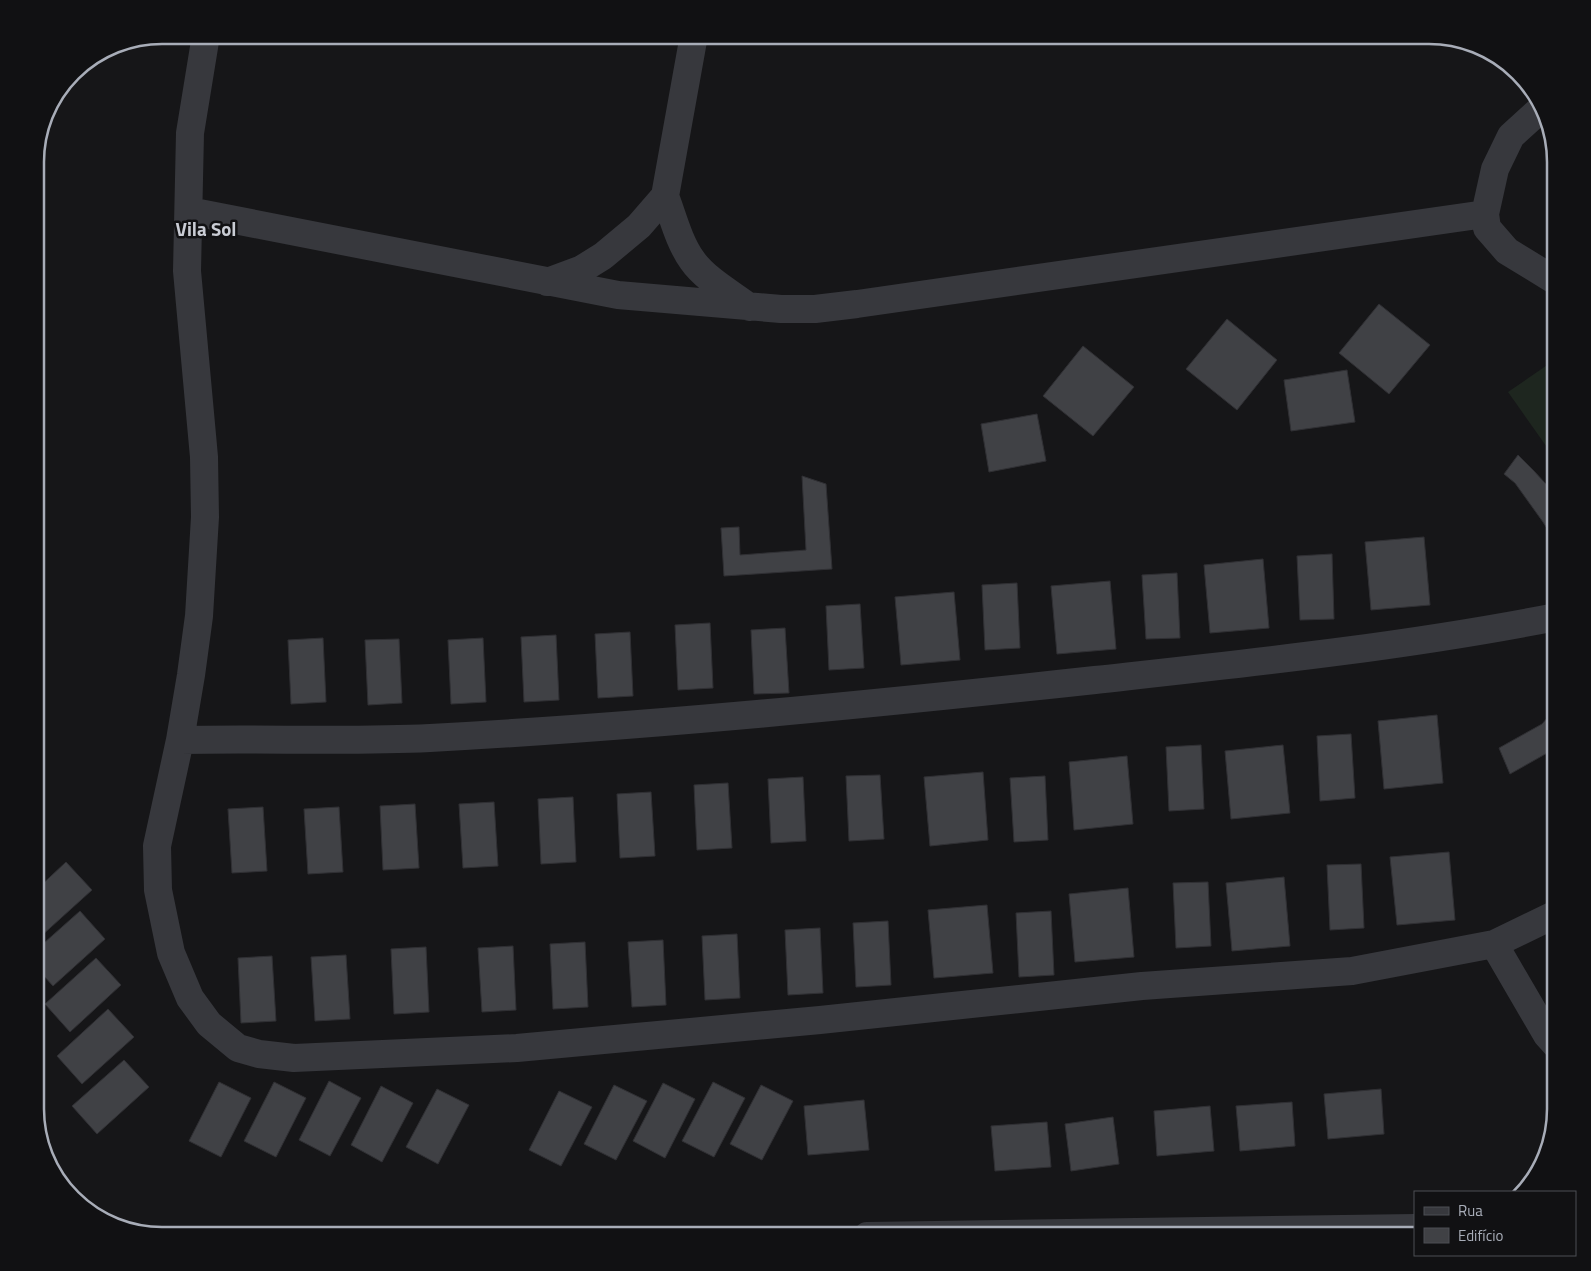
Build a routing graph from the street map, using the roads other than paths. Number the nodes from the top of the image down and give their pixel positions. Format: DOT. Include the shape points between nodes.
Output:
graph roads {
  1 [pos="205,44"];
  2 [pos="692,44"];
  3 [pos="1536,113"];
  4 [pos="665,196"];
  5 [pos="190,211"];
  6 [pos="1484,214"];
  7 [pos="1547,276"];
  8 [pos="547,282"];
  9 [pos="749,308"];
  10 [pos="1547,619"];
  11 [pos="180,740"];
  12 [pos="1547,918"];
  13 [pos="1494,944"];
  14 [pos="1547,1035"];
  1 -- 5 [label="street" via="190,133"];
  2 -- 4 [label="street"];
  3 -- 6 [label="street" via="1511,136 1494,169"];
  4 -- 8 [label="street" via="640,226 603,256"];
  4 -- 9 [label="street" via="693,262"];
  5 -- 8 [label="street"];
  5 -- 11 [label="street" via="187,271 204,457 206,517 199,616"];
  6 -- 7 [label="street" via="1487,228 1507,251"];
  6 -- 9 [label="street" via="857,304"];
  8 -- 9 [label="street" via="618,295"];
  10 -- 11 [label="street" via="1417,641 1264,661 890,702 427,738"];
  11 -- 13 [label="street" via="157,846 158,890 172,953 190,998 209,1024 238,1048 259,1054 294,1058 517,1048 1142,986 1352,971"];
  12 -- 13 [label="street"];
  13 -- 14 [label="street"];
}
